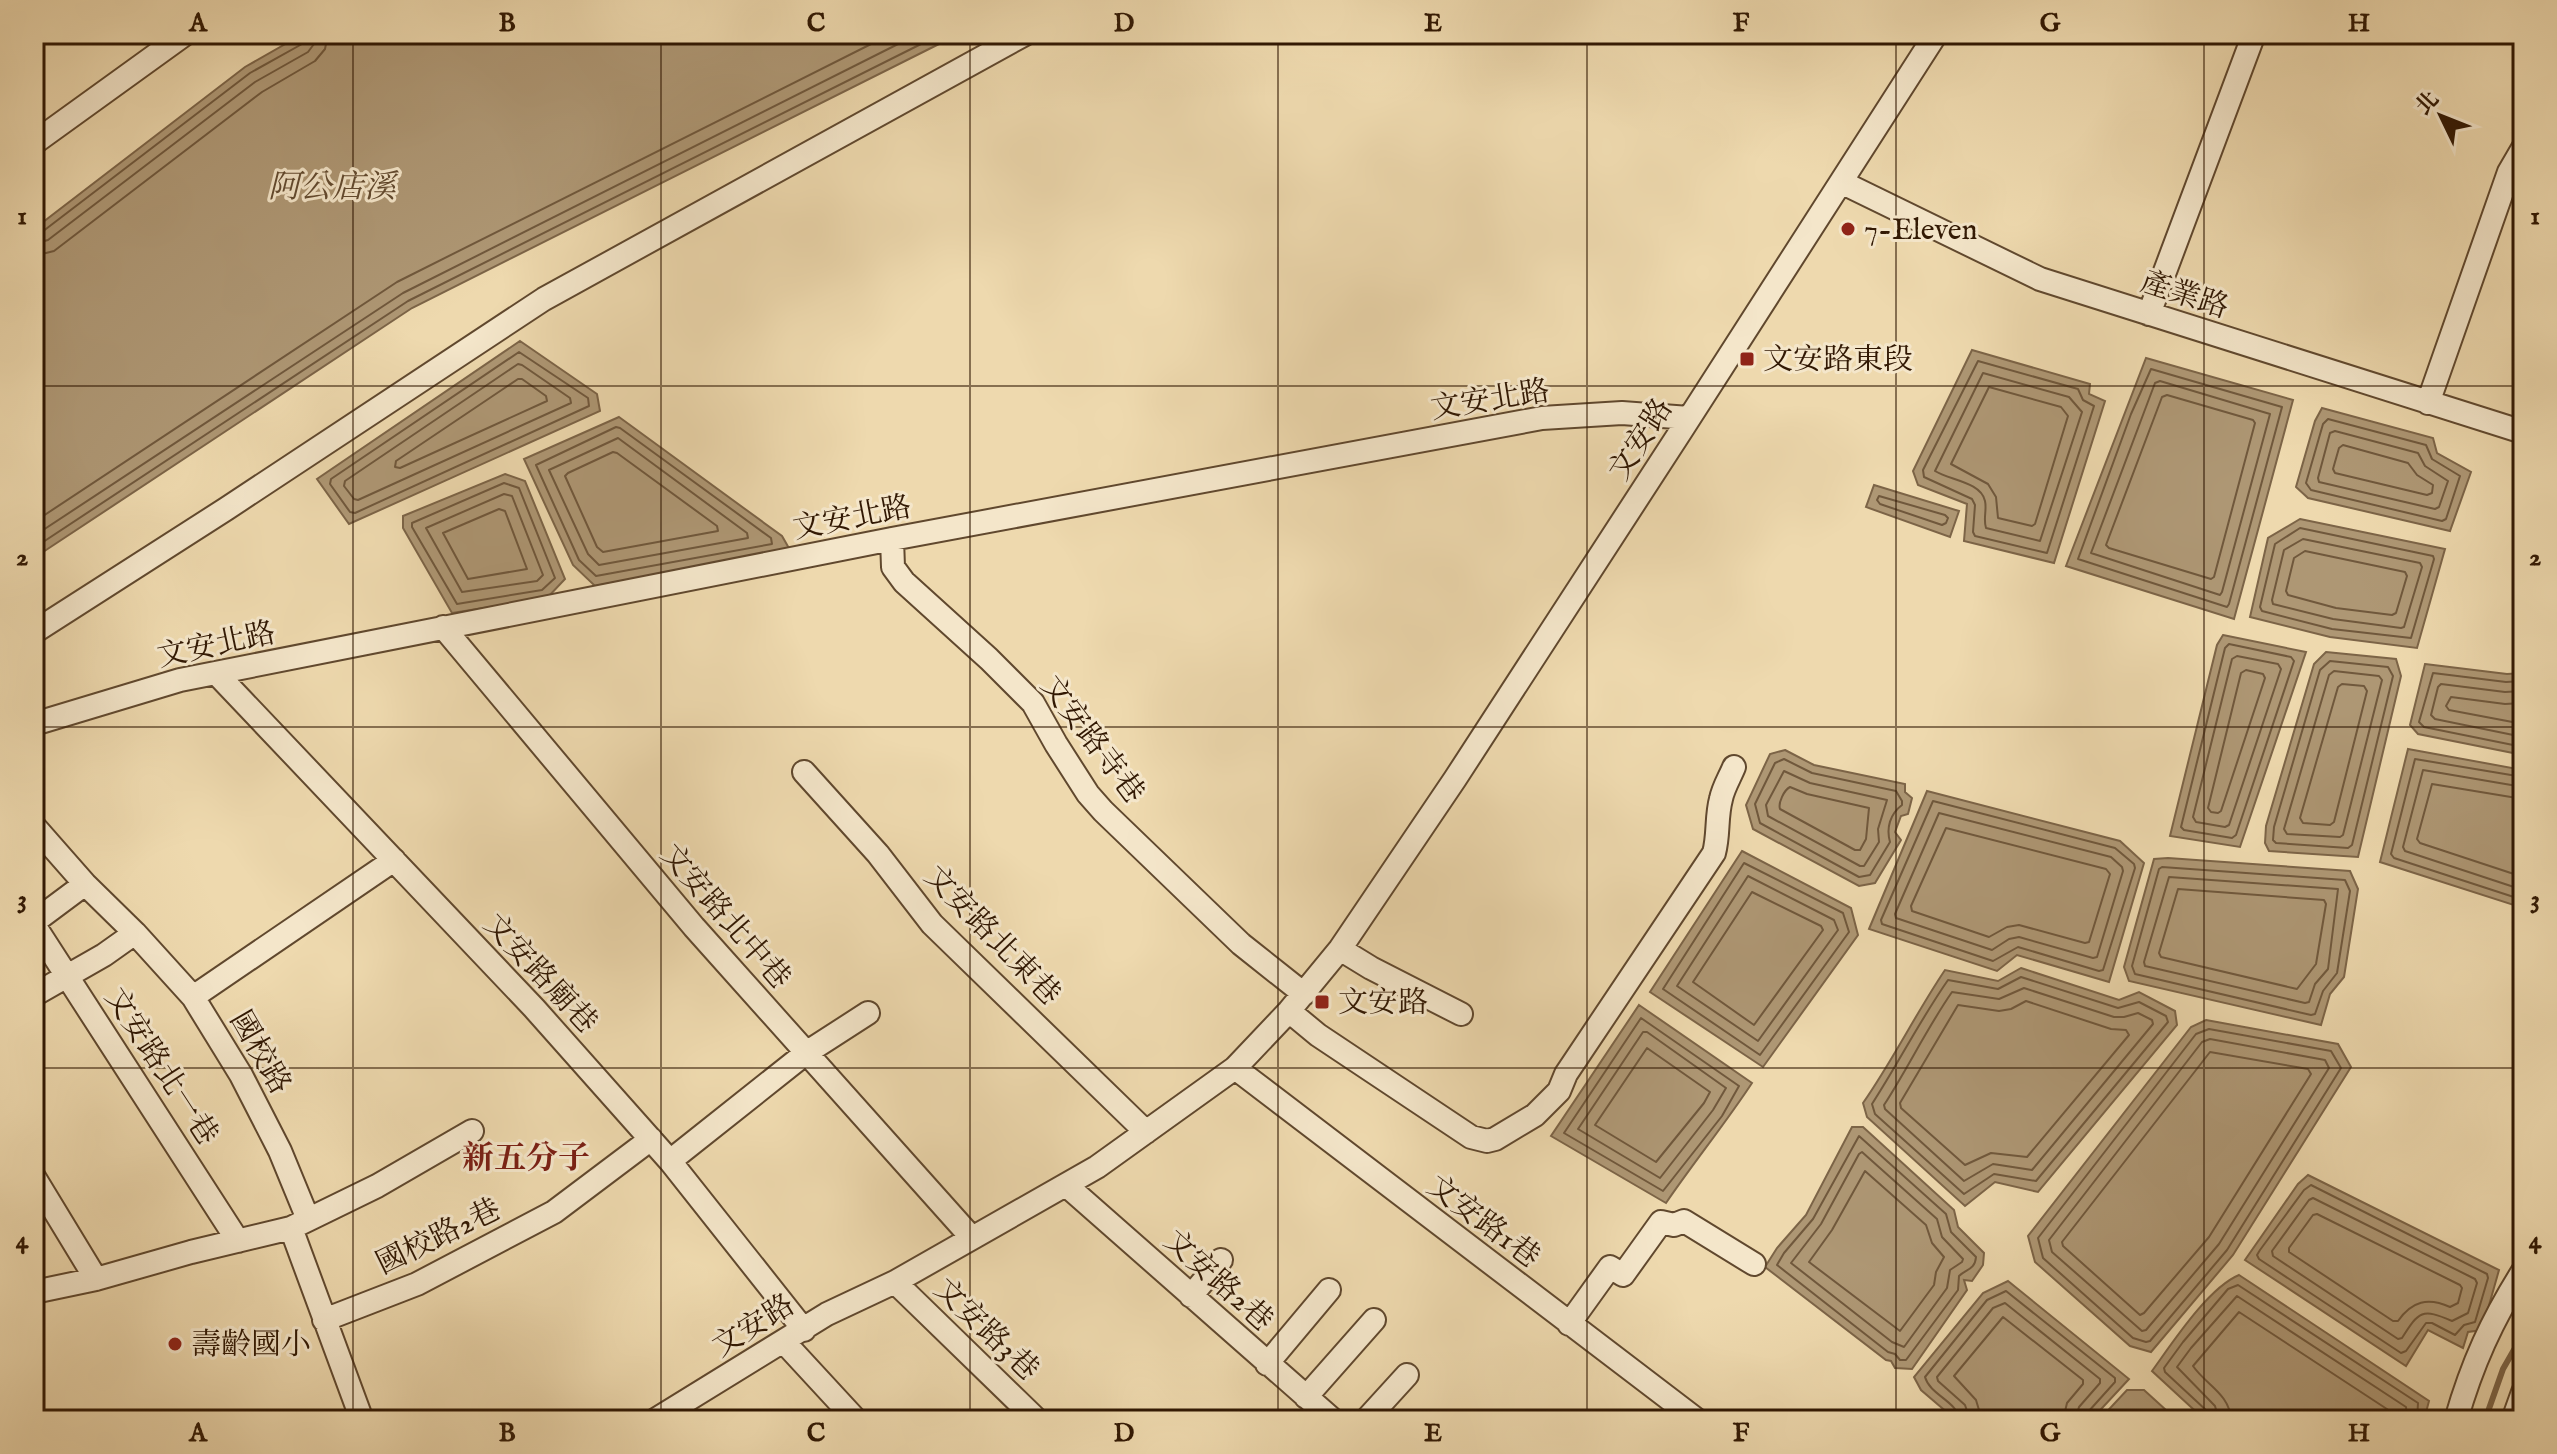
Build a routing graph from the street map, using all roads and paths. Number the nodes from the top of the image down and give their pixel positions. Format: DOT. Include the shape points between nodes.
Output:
graph roads {
  1 [pos="185,34"];
  2 [pos="1025,34"];
  3 [pos="1936,34"];
  4 [pos="2254,34"];
  5 [pos="34,143"];
  6 [pos="2523,148"];
  7 [pos="1841,182"];
  8 [pos="2149,314"];
  9 [pos="2428,403"];
  10 [pos="1689,418"];
  11 [pos="2523,432"];
  12 [pos="892,539"];
  13 [pos="443,627"];
  14 [pos="34,632"];
  15 [pos="216,673"];
  16 [pos="34,724"];
  17 [pos="1734,767"];
  18 [pos="804,772"];
  19 [pos="34,826"];
  20 [pos="394,860"];
  21 [pos="85,884"];
  22 [pos="34,923"];
  23 [pos="135,933"];
  24 [pos="1340,949"];
  25 [pos="68,976"];
  26 [pos="34,995"];
  27 [pos="193,997"];
  28 [pos="1296,1002"];
  29 [pos="868,1013"];
  30 [pos="1461,1014"];
  31 [pos="806,1053"];
  32 [pos="1235,1068"];
  33 [pos="472,1131"];
  34 [pos="1146,1132"];
  35 [pos="651,1139"];
  36 [pos="670,1161"];
  37 [pos="34,1177"];
  38 [pos="1066,1185"];
  39 [pos="299,1223"];
  40 [pos="972,1238"];
  41 [pos="238,1241"];
  42 [pos="1221,1260"];
  43 [pos="1754,1264"];
  44 [pos="2523,1271"];
  45 [pos="96,1279"];
  46 [pos="895,1282"];
  47 [pos="1329,1290"];
  48 [pos="34,1292"];
  49 [pos="1191,1296"];
  50 [pos="324,1320"];
  51 [pos="1374,1320"];
  52 [pos="1569,1324"];
  53 [pos="804,1330"];
  54 [pos="784,1342"];
  55 [pos="1267,1364"];
  56 [pos="1407,1375"];
  57 [pos="2523,1392"];
  58 [pos="1306,1397"];
  59 [pos="362,1420"];
  60 [pos="655,1420"];
  61 [pos="856,1420"];
  62 [pos="1037,1420"];
  63 [pos="1333,1420"];
  64 [pos="1366,1420"];
  65 [pos="1697,1420"];
  66 [pos="2456,1420"];
  67 [pos="2513,1420"];
  1 -- 5 [label="street"];
  2 -- 14 [label="street" via="544,299"];
  3 -- 7 [label="street"];
  4 -- 8 [label="street"];
  6 -- 9 [label="street" via="2509,172"];
  7 -- 8 [label="street, 產業路" via="2040,279"];
  7 -- 10 [label="street, 文安路"];
  8 -- 9 [label="street, 產業路"];
  9 -- 11 [label="street, 產業路"];
  10 -- 12 [label="street, 文安北路" via="1622,413 1542,418"];
  10 -- 24 [label="street, 文安路"];
  12 -- 13 [label="street, 文安北路"];
  12 -- 28 [label="street, 文安路寺巷" via="893,567 904,582 1033,703 1088,794"];
  13 -- 15 [label="street, 文安北路"];
  13 -- 31 [label="street, 文安路北中巷"];
  15 -- 16 [label="street, 文安北路"];
  15 -- 20 [label="street, 文安路廟巷"];
  17 -- 28 [label="street, 文安路寺巷" via="1721,795 1714,853 1559,1091 1535,1115 1502,1135 1487,1141 1471,1137 1318,1035"];
  18 -- 34 [label="street, 文安路北東巷" via="932,924"];
  19 -- 21 [label="street, 國校路"];
  20 -- 27 [label="street"];
  20 -- 35 [label="street, 文安路廟巷"];
  21 -- 22 [label="street, 文安路北一巷"];
  21 -- 23 [label="street, 國校路"];
  22 -- 25 [label="street, 文安路北一巷"];
  23 -- 25 [label="street"];
  23 -- 27 [label="street, 國校路"];
  24 -- 28 [label="street, 文安路"];
  24 -- 30 [label="street"];
  25 -- 26 [label="street"];
  25 -- 41 [label="street, 文安路北一巷"];
  27 -- 39 [label="street, 國校路" via="280,1151"];
  28 -- 32 [label="street, 文安路"];
  29 -- 31 [label="street"];
  31 -- 36 [label="street"];
  31 -- 40 [label="street, 文安路北中巷"];
  32 -- 34 [label="street, 文安路"];
  32 -- 52 [label="street, 文安路1巷"];
  33 -- 39 [label="street"];
  34 -- 38 [label="street, 文安路"];
  35 -- 36 [label="street, 文安路廟巷"];
  35 -- 50 [label="street, 國校路2巷" via="554,1212 417,1284"];
  36 -- 53 [label="street, 文安路廟巷"];
  37 -- 45 [label="street"];
  38 -- 40 [label="street, 文安路"];
  38 -- 49 [label="street, 文安路2巷"];
  39 -- 41 [label="street"];
  39 -- 50 [label="street, 國校路"];
  40 -- 46 [label="street, 文安路"];
  41 -- 45 [label="street"];
  42 -- 49 [label="street"];
  43 -- 52 [label="street" via="1684,1221 1661,1222 1623,1275 1610,1267"];
  44 -- 66 [label="street" via="2485,1337"];
  45 -- 48 [label="street"];
  46 -- 53 [label="street, 文安路"];
  46 -- 62 [label="street, 文安路3巷"];
  47 -- 55 [label="street"];
  49 -- 55 [label="street, 文安路2巷"];
  50 -- 59 [label="street, 國校路"];
  51 -- 58 [label="street"];
  52 -- 65 [label="street, 文安路1巷"];
  53 -- 54 [label="street, 文安路"];
  54 -- 60 [label="street, 文安路"];
  54 -- 61 [label="street"];
  55 -- 58 [label="street, 文安路2巷"];
  56 -- 64 [label="street"];
  57 -- 67 [label="street"];
  58 -- 63 [label="street, 文安路2巷"];
}
